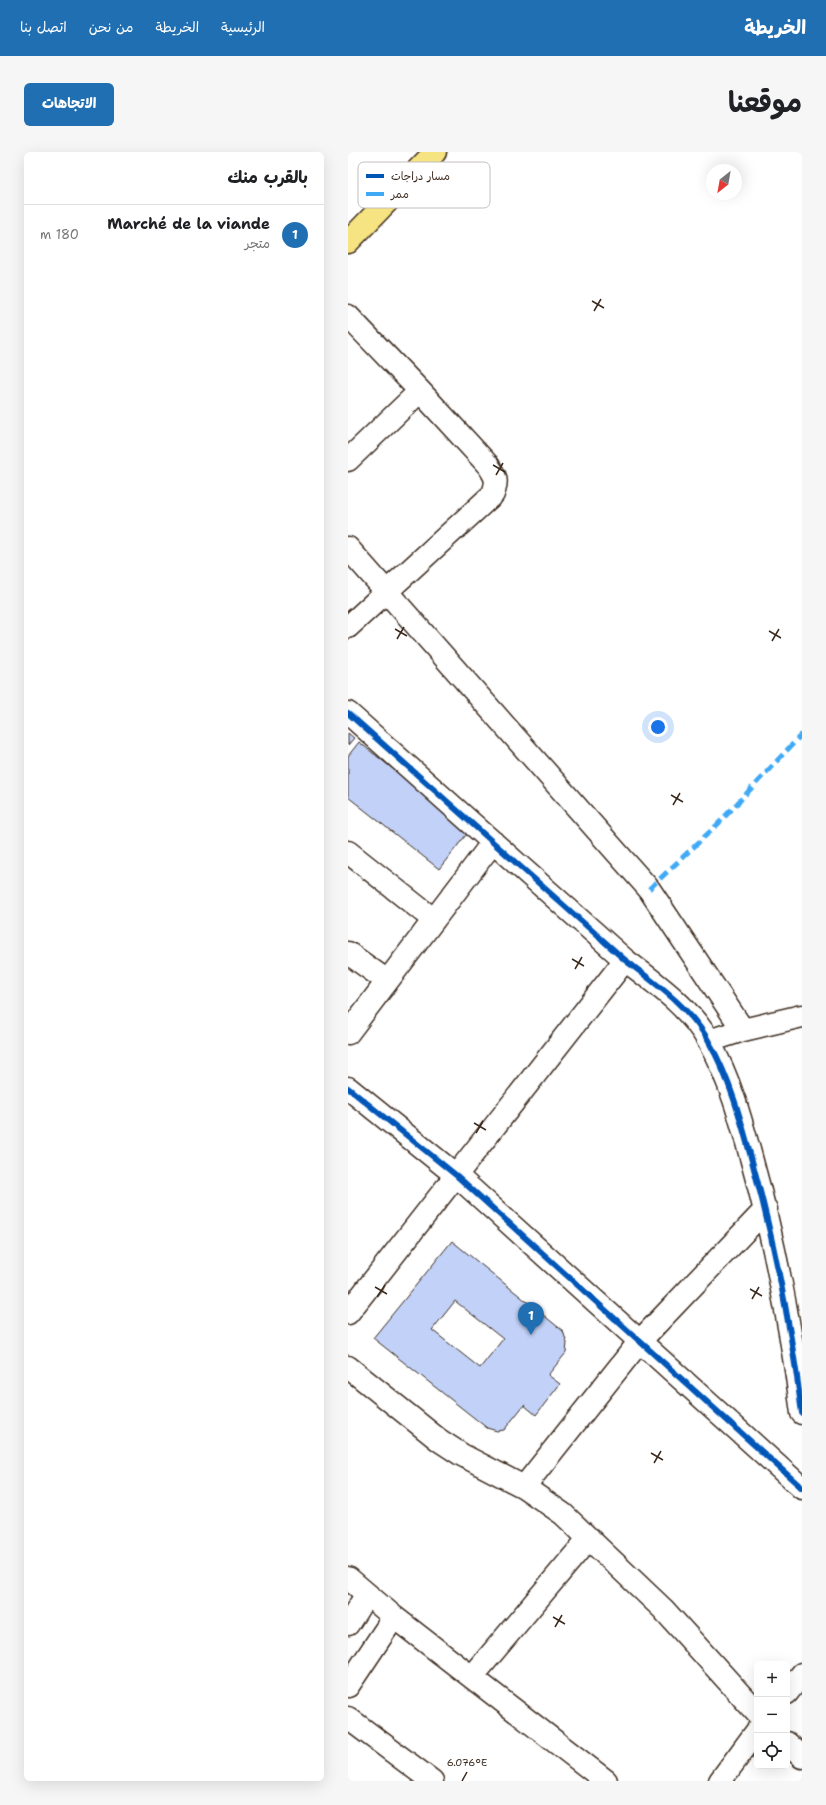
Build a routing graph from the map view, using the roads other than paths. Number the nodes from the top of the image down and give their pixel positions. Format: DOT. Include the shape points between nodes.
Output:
graph roads {
  1 [pos="435,152"];
  2 [pos="425,162"];
  3 [pos="381,208"];
  4 [pos="348,242"];
  5 [pos="348,316"];
  6 [pos="420,391"];
  7 [pos="348,460"];
  8 [pos="348,548"];
  9 [pos="386,593"];
  10 [pos="348,627"];
  11 [pos="348,713"];
  12 [pos="493,842"];
  13 [pos="348,852"];
  14 [pos="434,920"];
  15 [pos="348,953"];
  16 [pos="625,960"];
  17 [pos="387,981"];
  18 [pos="802,1016"];
  19 [pos="743,1030"];
  20 [pos="348,1033"];
  21 [pos="709,1041"];
  22 [pos="348,1088"];
  23 [pos="457,1176"];
  24 [pos="766,1209"];
  25 [pos="348,1313"];
  26 [pos="640,1341"];
  27 [pos="348,1367"];
  28 [pos="802,1413"];
  29 [pos="524,1487"];
  30 [pos="802,1488"];
  31 [pos="589,1538"];
  32 [pos="348,1578"];
  33 [pos="367,1594"];
  34 [pos="394,1617"];
  35 [pos="348,1624"];
  36 [pos="802,1674"];
  37 [pos="472,1677"];
  38 [pos="348,1686"];
  39 [pos="790,1688"];
  40 [pos="754,1710"];
  41 [pos="348,1718"];
  42 [pos="756,1733"];
  43 [pos="790,1746"];
  44 [pos="802,1757"];
  45 [pos="432,1781"];
  46 [pos="606,1781"];
  47 [pos="720,1781"];
  1 -- 2 [label="main road"];
  3 -- 4 [label="main road"];
  5 -- 6 [label="street"];
  6 -- 7 [label="street"];
  6 -- 9 [label="street" via="488,465 496,477 496,486 493,494"];
  8 -- 9 [label="street"];
  9 -- 10 [label="street"];
  9 -- 19 [label="street" via="649,889"];
  11 -- 12 [label="street"];
  12 -- 14 [label="street"];
  12 -- 16 [label="street"];
  13 -- 14 [label="street"];
  14 -- 17 [label="street"];
  15 -- 17 [label="street"];
  16 -- 21 [label="street" via="660,987 693,1019"];
  16 -- 23 [label="street"];
  17 -- 20 [label="street"];
  18 -- 19 [label="street"];
  19 -- 21 [label="street"];
  21 -- 24 [label="street" via="731,1088"];
  22 -- 23 [label="street"];
  23 -- 25 [label="street"];
  23 -- 26 [label="street"];
  24 -- 26 [label="street"];
  24 -- 28 [label="street" via="793,1342"];
  26 -- 29 [label="street"];
  26 -- 30 [label="street"];
  27 -- 29 [label="street" via="462,1456"];
  29 -- 31 [label="street" via="563,1514"];
  31 -- 37 [label="street"];
  31 -- 40 [label="street" via="663,1609"];
  32 -- 33 [label="street"];
  33 -- 34 [label="street"];
  33 -- 35 [label="street"];
  34 -- 37 [label="street"];
  34 -- 38 [label="street"];
  36 -- 39 [label="street"];
  37 -- 46 [label="street"];
  41 -- 45 [label="street"];
  42 -- 47 [label="street"];
  43 -- 44 [label="street"];
}
